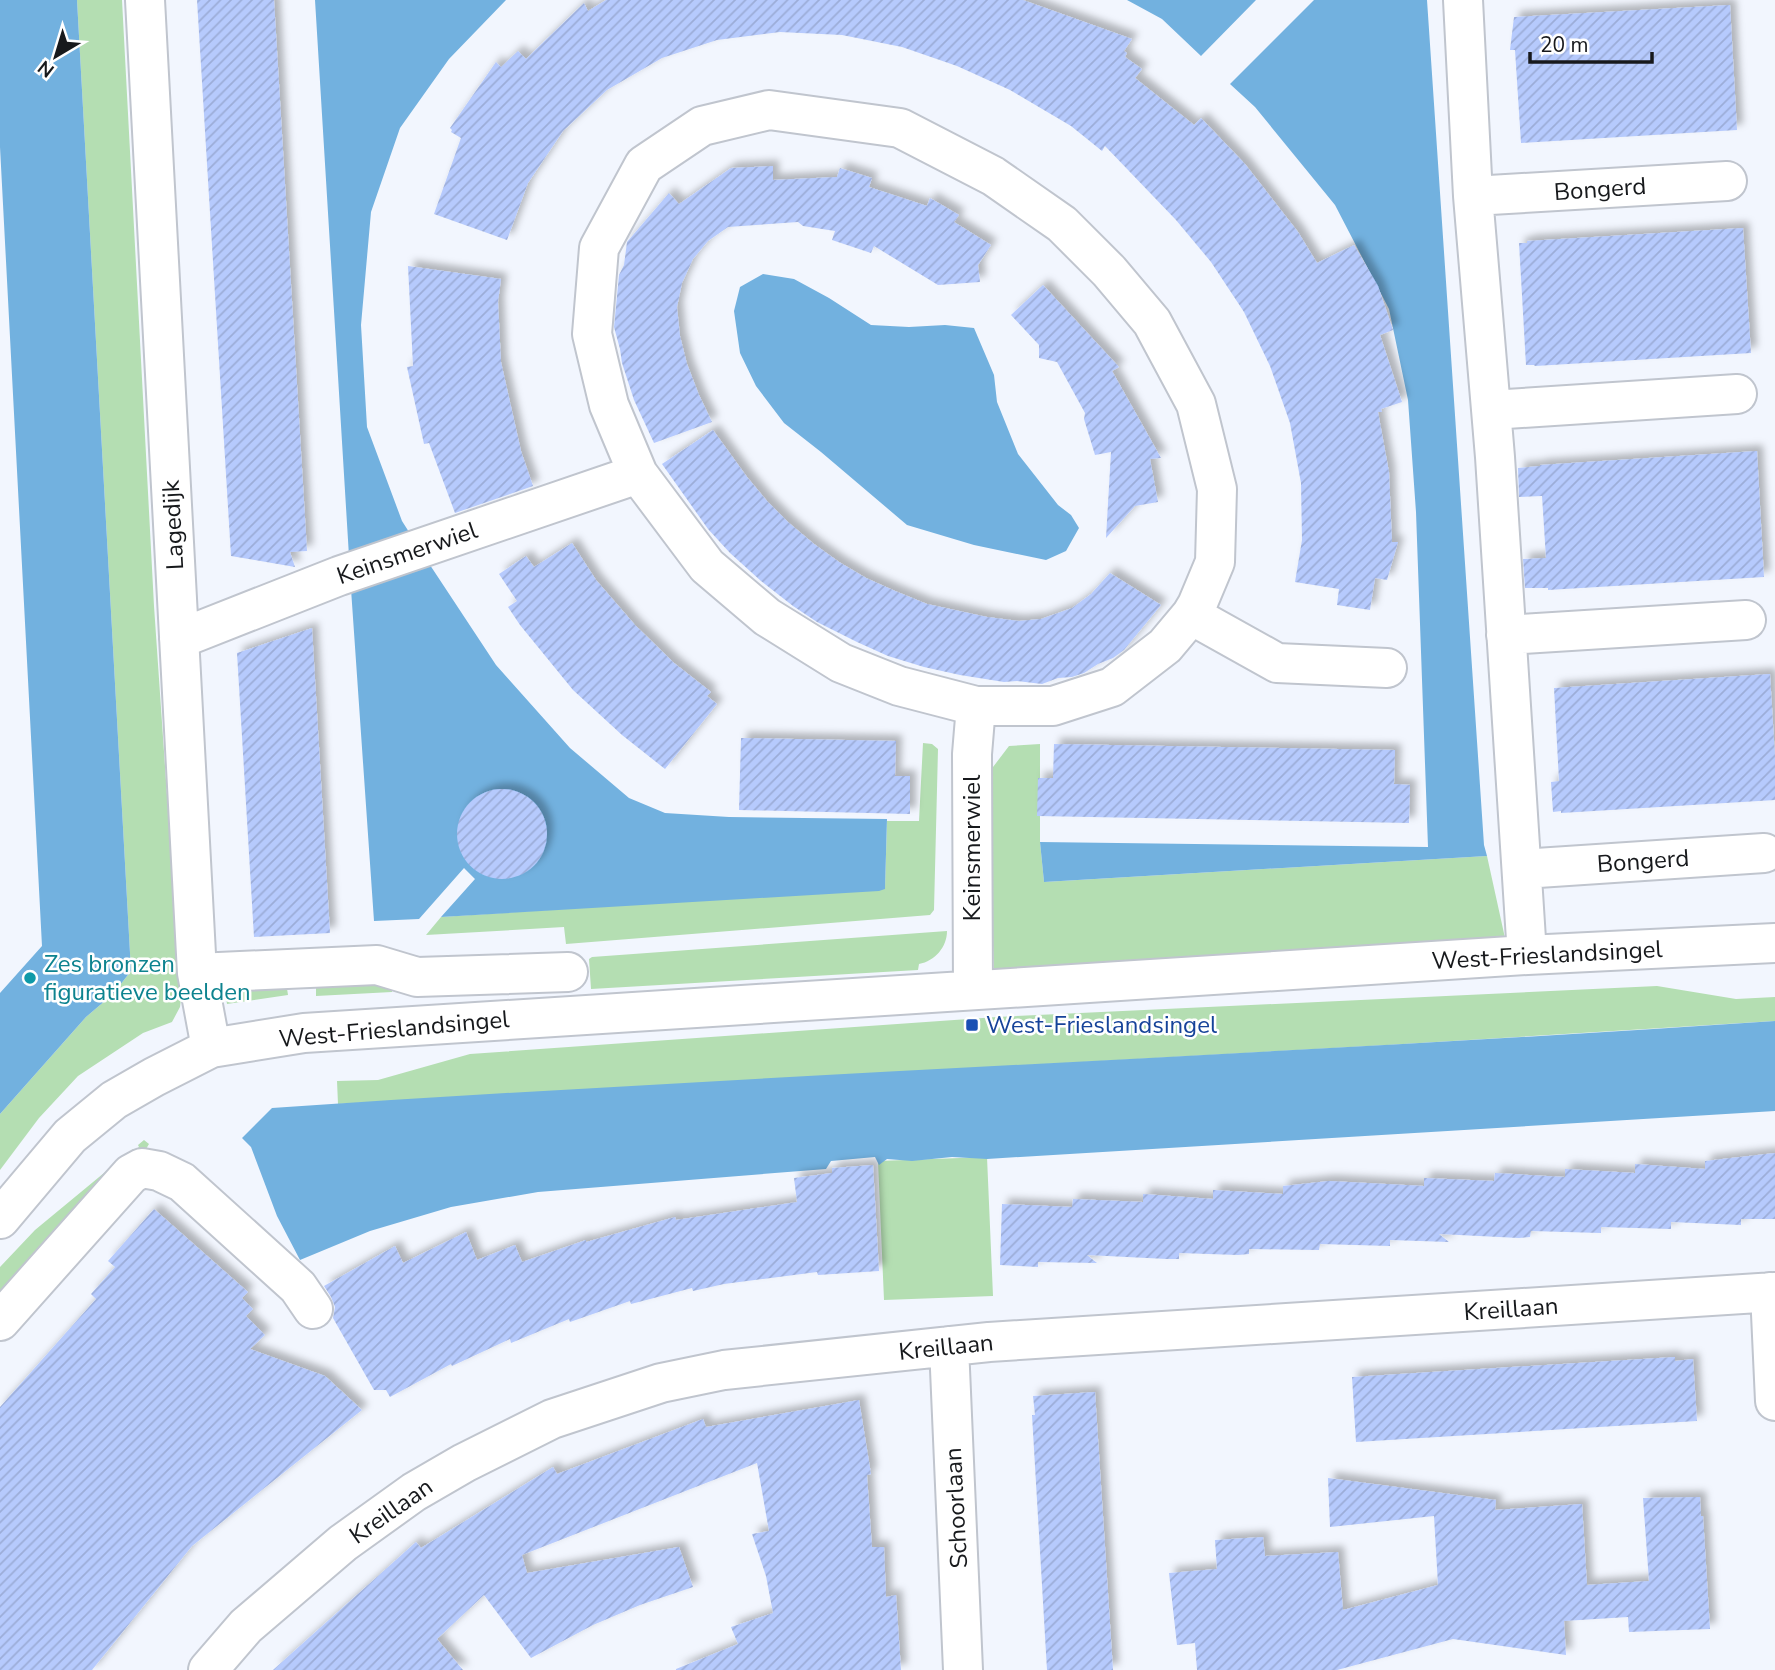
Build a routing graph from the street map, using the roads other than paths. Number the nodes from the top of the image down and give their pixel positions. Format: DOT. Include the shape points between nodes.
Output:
graph roads {
  1 [pos="145,0"];
  2 [pos="1464,0"];
  3 [pos="1727,181"];
  4 [pos="1473,197"];
  5 [pos="1737,394"];
  6 [pos="1491,410"];
  7 [pos="638,474"];
  8 [pos="1191,615"];
  9 [pos="1746,620"];
  10 [pos="1506,635"];
  11 [pos="179,639"];
  12 [pos="1387,668"];
  13 [pos="976,706"];
  14 [pos="1764,853"];
  15 [pos="1522,869"];
  16 [pos="1775,943"];
  17 [pos="1527,955"];
  18 [pos="568,972"];
  19 [pos="197,973"];
  20 [pos="973,990"];
  21 [pos="211,1048"];
  22 [pos="0,1219"];
  23 [pos="1773,1292"];
  24 [pos="313,1309"];
  25 [pos="0,1321"];
  26 [pos="948,1346"];
  27 [pos="1775,1401"];
  28 [pos="208,1670"];
  29 [pos="963,1670"];
  1 -- 11 [label="street, Lagedijk"];
  2 -- 4 [label="street"];
  3 -- 4 [label="street, Bongerd"];
  4 -- 6 [label="street"];
  5 -- 6 [label="street"];
  6 -- 10 [label="street"];
  7 -- 8 [label="street" via="609,405 592,334 599,248 644,165 702,126 769,110 900,128 993,176 1062,224 1152,322 1196,404 1217,489 1215,562"];
  7 -- 11 [label="street, Keinsmerwiel" via="339,576"];
  7 -- 13 [label="street" via="707,566 767,617 841,663 899,686"];
  8 -- 12 [label="street" via="1277,663"];
  8 -- 13 [label="street" via="1165,646 1112,687 1053,706"];
  9 -- 10 [label="street"];
  10 -- 15 [label="street"];
  11 -- 19 [label="street, Lagedijk"];
  13 -- 20 [label="street, Keinsmerwiel"];
  14 -- 15 [label="street, Bongerd"];
  15 -- 17 [label="street"];
  16 -- 17 [label="street, West-Frieslandsingel"];
  17 -- 20 [label="street, West-Frieslandsingel"];
  18 -- 19 [label="street" via="417,976 377,965"];
  19 -- 21 [label="street, Lagedijk"];
  20 -- 21 [label="street, West-Frieslandsingel" via="304,1032"];
  21 -- 22 [label="street, West-Frieslandsingel" via="114,1100 70,1136"];
  23 -- 26 [label="street, Kreillaan"];
  23 -- 27 [label="street"];
  24 -- 25 [label="street" via="298,1287 183,1182 142,1168 131,1174"];
  26 -- 28 [label="street, Kreillaan" via="724,1370 661,1383 552,1419 414,1492 343,1543 246,1626"];
  26 -- 29 [label="street, Schoorlaan"];
}
